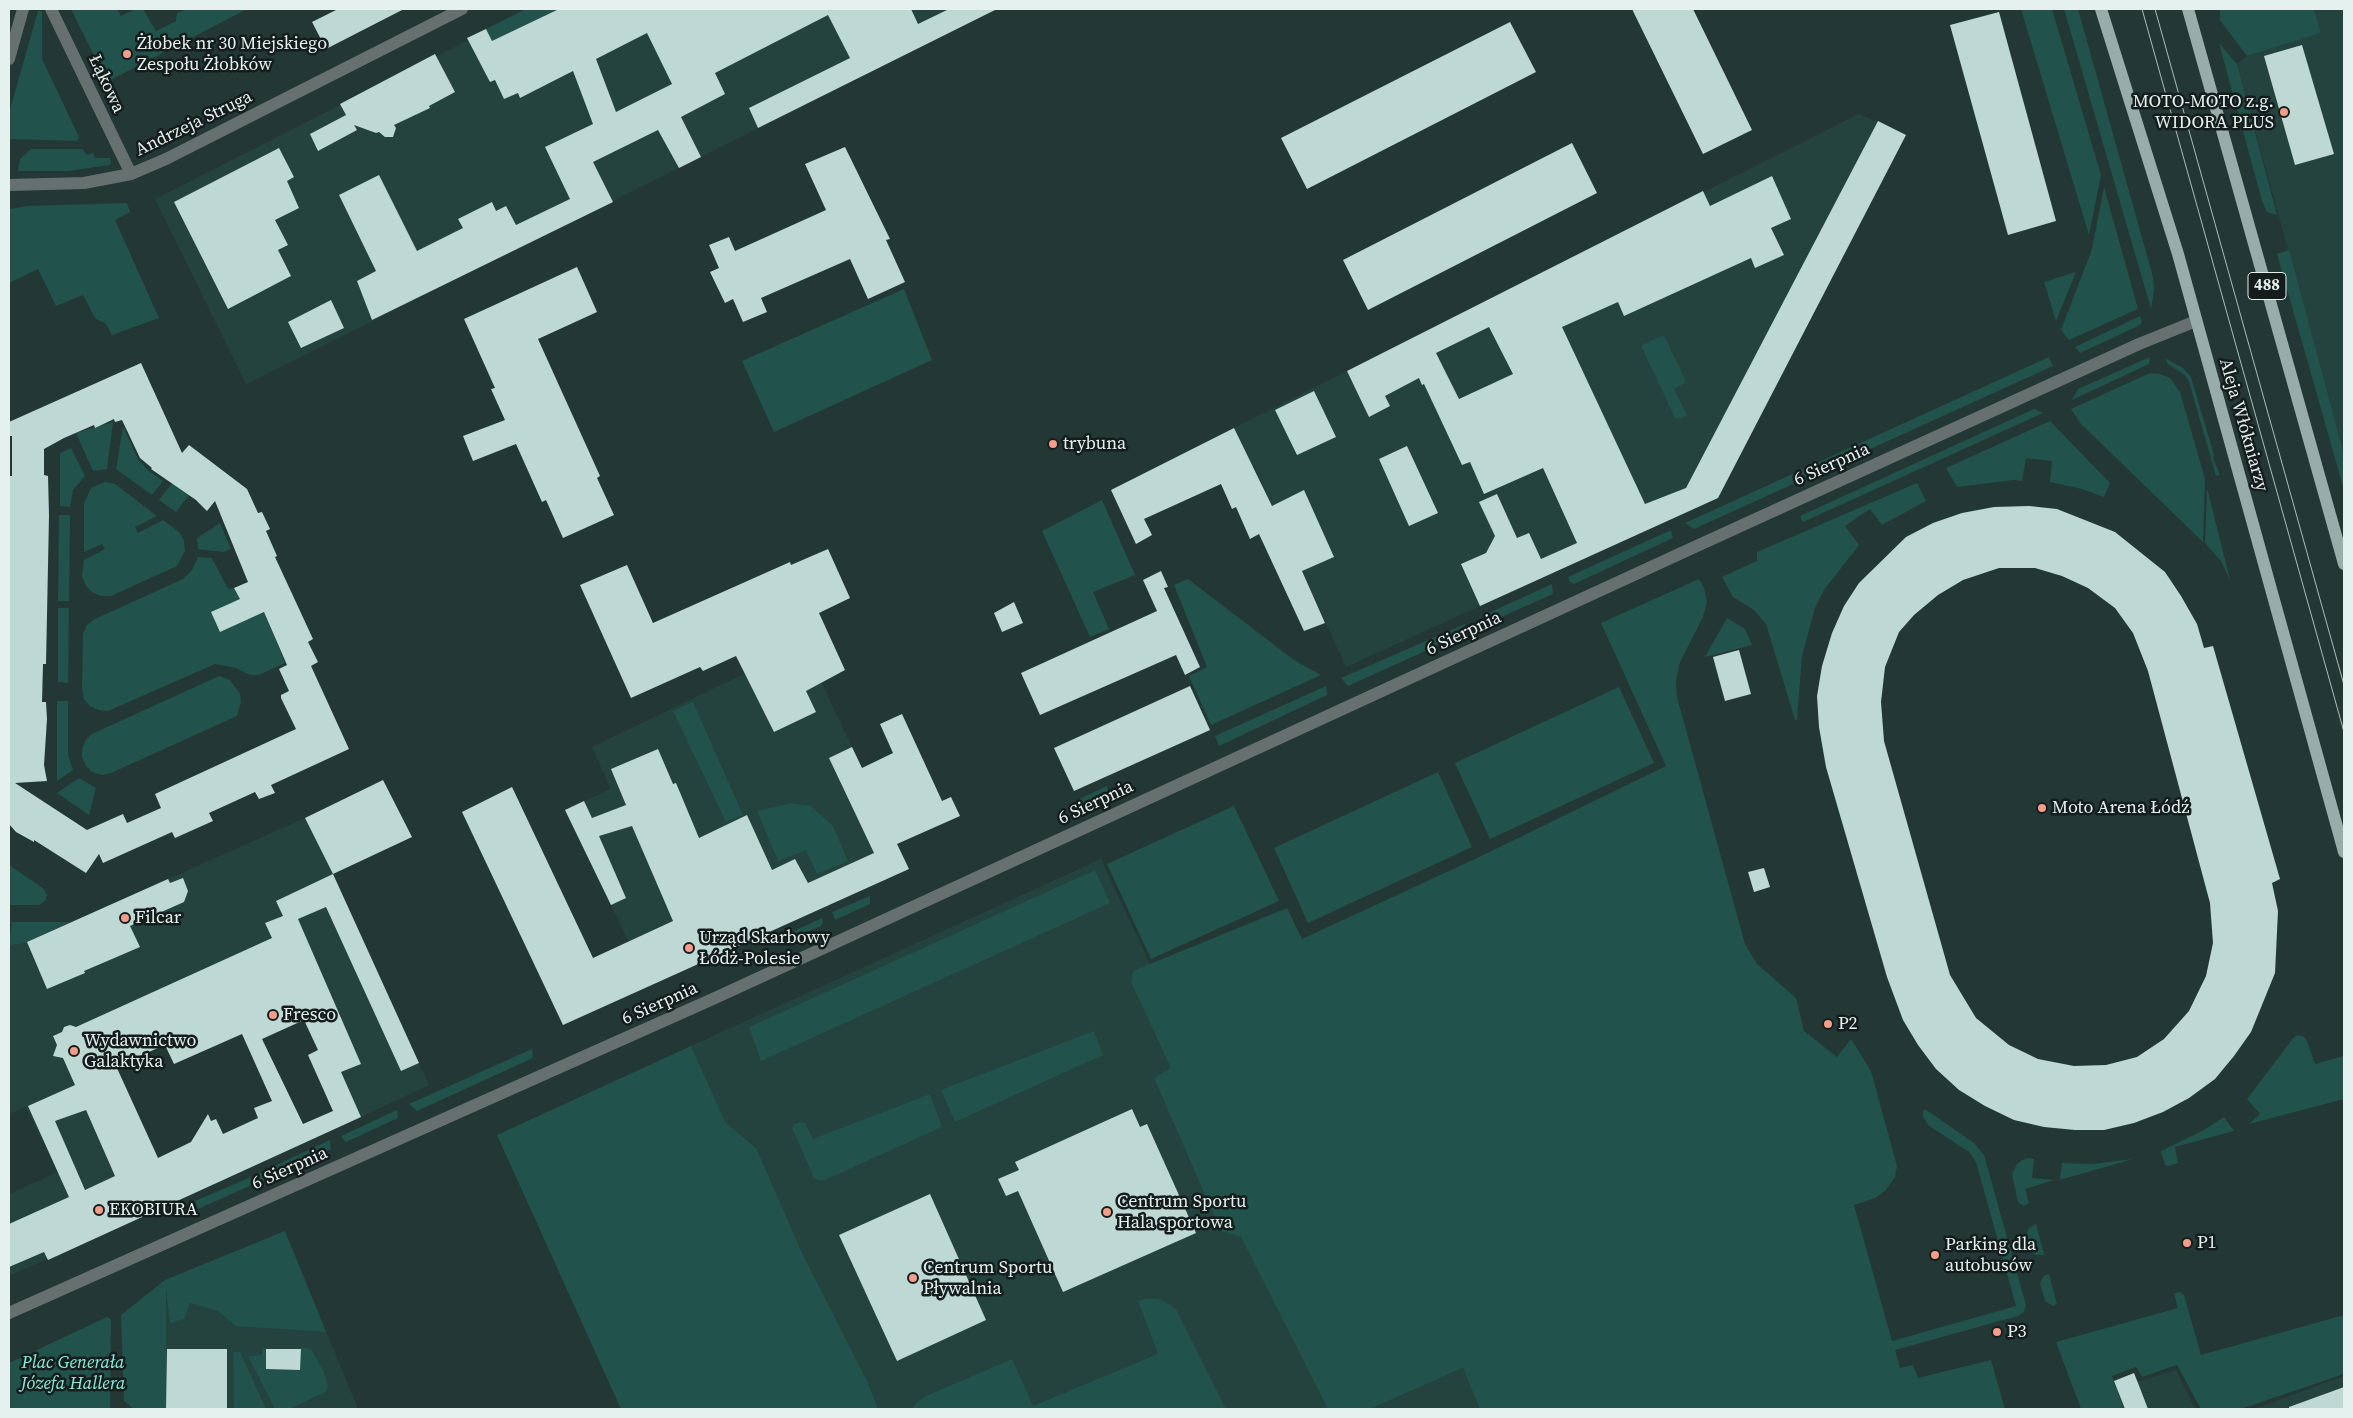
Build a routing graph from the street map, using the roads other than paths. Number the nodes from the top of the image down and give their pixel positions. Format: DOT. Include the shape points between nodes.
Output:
graph roads {
  1 [pos="23,9"];
  2 [pos="52,9"];
  3 [pos="462,9"];
  4 [pos="2101,9"];
  5 [pos="2188,9"];
  6 [pos="9,60"];
  7 [pos="130,174"];
  8 [pos="9,186"];
  9 [pos="2196,321"];
  10 [pos="2344,564"];
  11 [pos="2344,852"];
  12 [pos="9,1314"];
  1 -- 6 [label="street"];
  2 -- 7 [label="street, Łąkowa"];
  3 -- 7 [label="street, Andrzeja Struga" via="166,160"];
  4 -- 9 [label="main road, Aleja Włókniarzy"];
  5 -- 10 [label="main road, 488"];
  7 -- 8 [label="street, Andrzeja Struga" via="84,183"];
  9 -- 11 [label="main road, Aleja Włókniarzy"];
  9 -- 12 [label="street, 6 Sierpnia" via="1688,550 715,998"];
}
